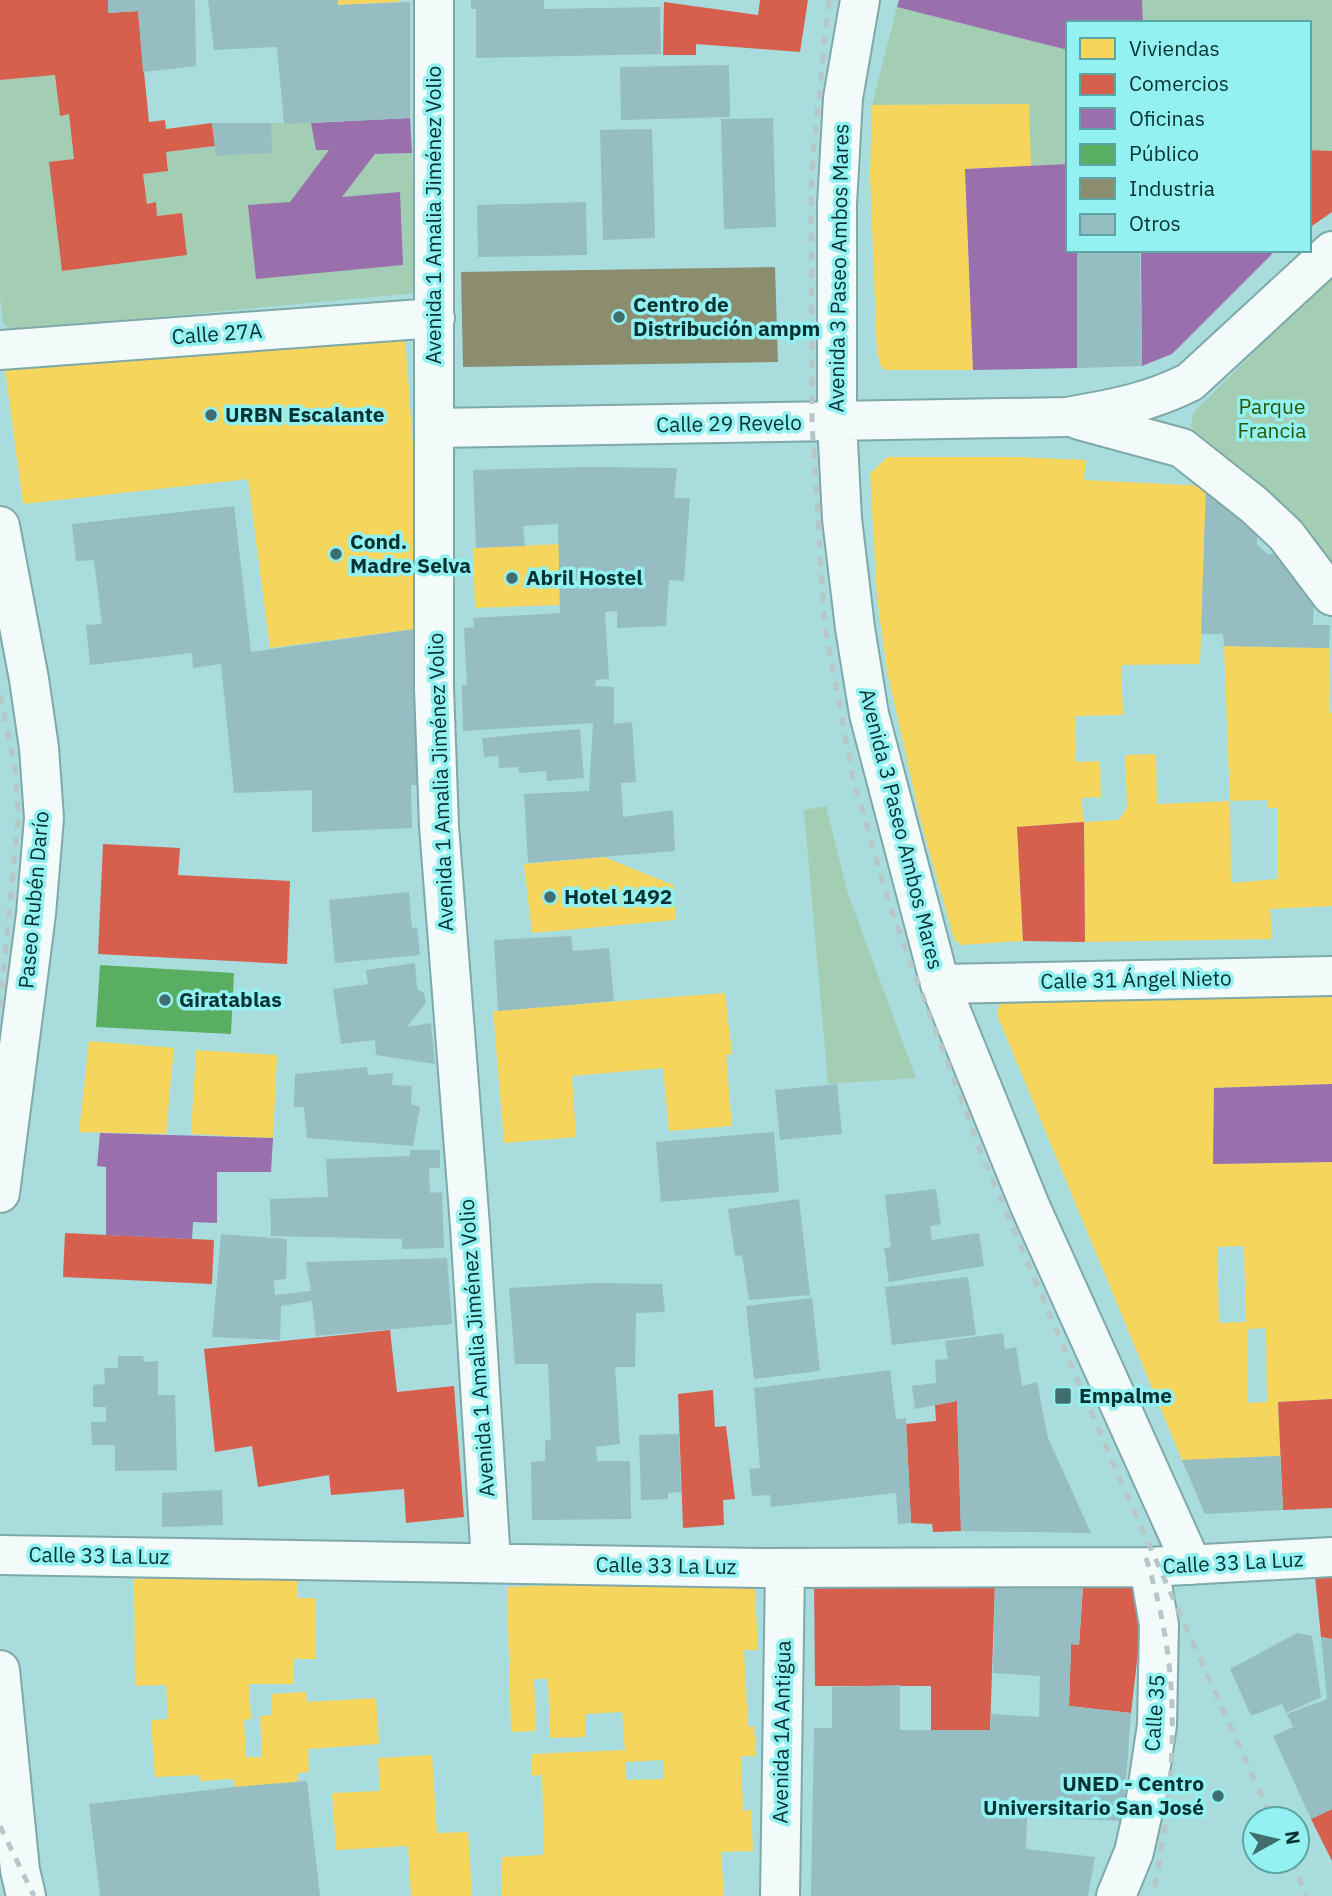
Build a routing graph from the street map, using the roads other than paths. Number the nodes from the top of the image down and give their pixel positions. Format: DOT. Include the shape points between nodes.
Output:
graph roads {
  1 [pos="434,0"];
  2 [pos="860,0"];
  3 [pos="1332,251"];
  4 [pos="435,318"];
  5 [pos="0,350"];
  6 [pos="1190,382"];
  7 [pos="1067,417"];
  8 [pos="837,422"];
  9 [pos="434,428"];
  10 [pos="1182,448"];
  11 [pos="0,526"];
  12 [pos="1332,596"];
  13 [pos="1332,976"];
  14 [pos="940,984"];
  15 [pos="0,1193"];
  16 [pos="0,1555"];
  17 [pos="1332,1557"];
  18 [pos="491,1562"];
  19 [pos="1192,1565"];
  20 [pos="1149,1567"];
  21 [pos="785,1568"];
  22 [pos="0,1670"];
  23 [pos="26,1896"];
  24 [pos="780,1896"];
  25 [pos="1116,1896"];
  1 -- 4 [label="main road, Avenida 1 Amalia Jiménez Volio"];
  2 -- 8 [label="main road, Avenida 3 Paseo Ambos Mares" via="843,98 837,191"];
  3 -- 6 [label="main road"];
  4 -- 5 [label="main road, Calle 27A"];
  4 -- 9 [label="main road, Avenida 1 Amalia Jiménez Volio"];
  6 -- 7 [label="main road" via="1161,397"];
  6 -- 10 [label="main road" via="1176,414"];
  7 -- 8 [label="main road, Calle 29 Revelo"];
  7 -- 10 [label="main road"];
  8 -- 9 [label="main road, Calle 29 Revelo"];
  8 -- 14 [label="main road, Avenida 3 Paseo Ambos Mares" via="842,519 869,714"];
  9 -- 18 [label="main road, Avenida 1 Amalia Jiménez Volio" via="439,826"];
  10 -- 12 [label="main road" via="1286,536"];
  11 -- 15 [label="main road, Paseo Rubén Darío" via="29,679 44,818"];
  13 -- 14 [label="main road, Calle 31 Ángel Nieto"];
  14 -- 19 [label="main road, Avenida 3 Paseo Ambos Mares" via="1030,1206"];
  16 -- 18 [label="main road, Calle 33 La Luz"];
  17 -- 19 [label="main road, Calle 33 La Luz"];
  18 -- 21 [label="main road, Calle 33 La Luz"];
  19 -- 20 [label="main road, Calle 33 La Luz"];
  20 -- 21 [label="main road, Calle 33 La Luz"];
  20 -- 25 [label="main road, Calle 35" via="1159,1625 1157,1725 1134,1852"];
  21 -- 24 [label="main road, Avenida 1A Antigua"];
  22 -- 23 [label="main road"];
}
